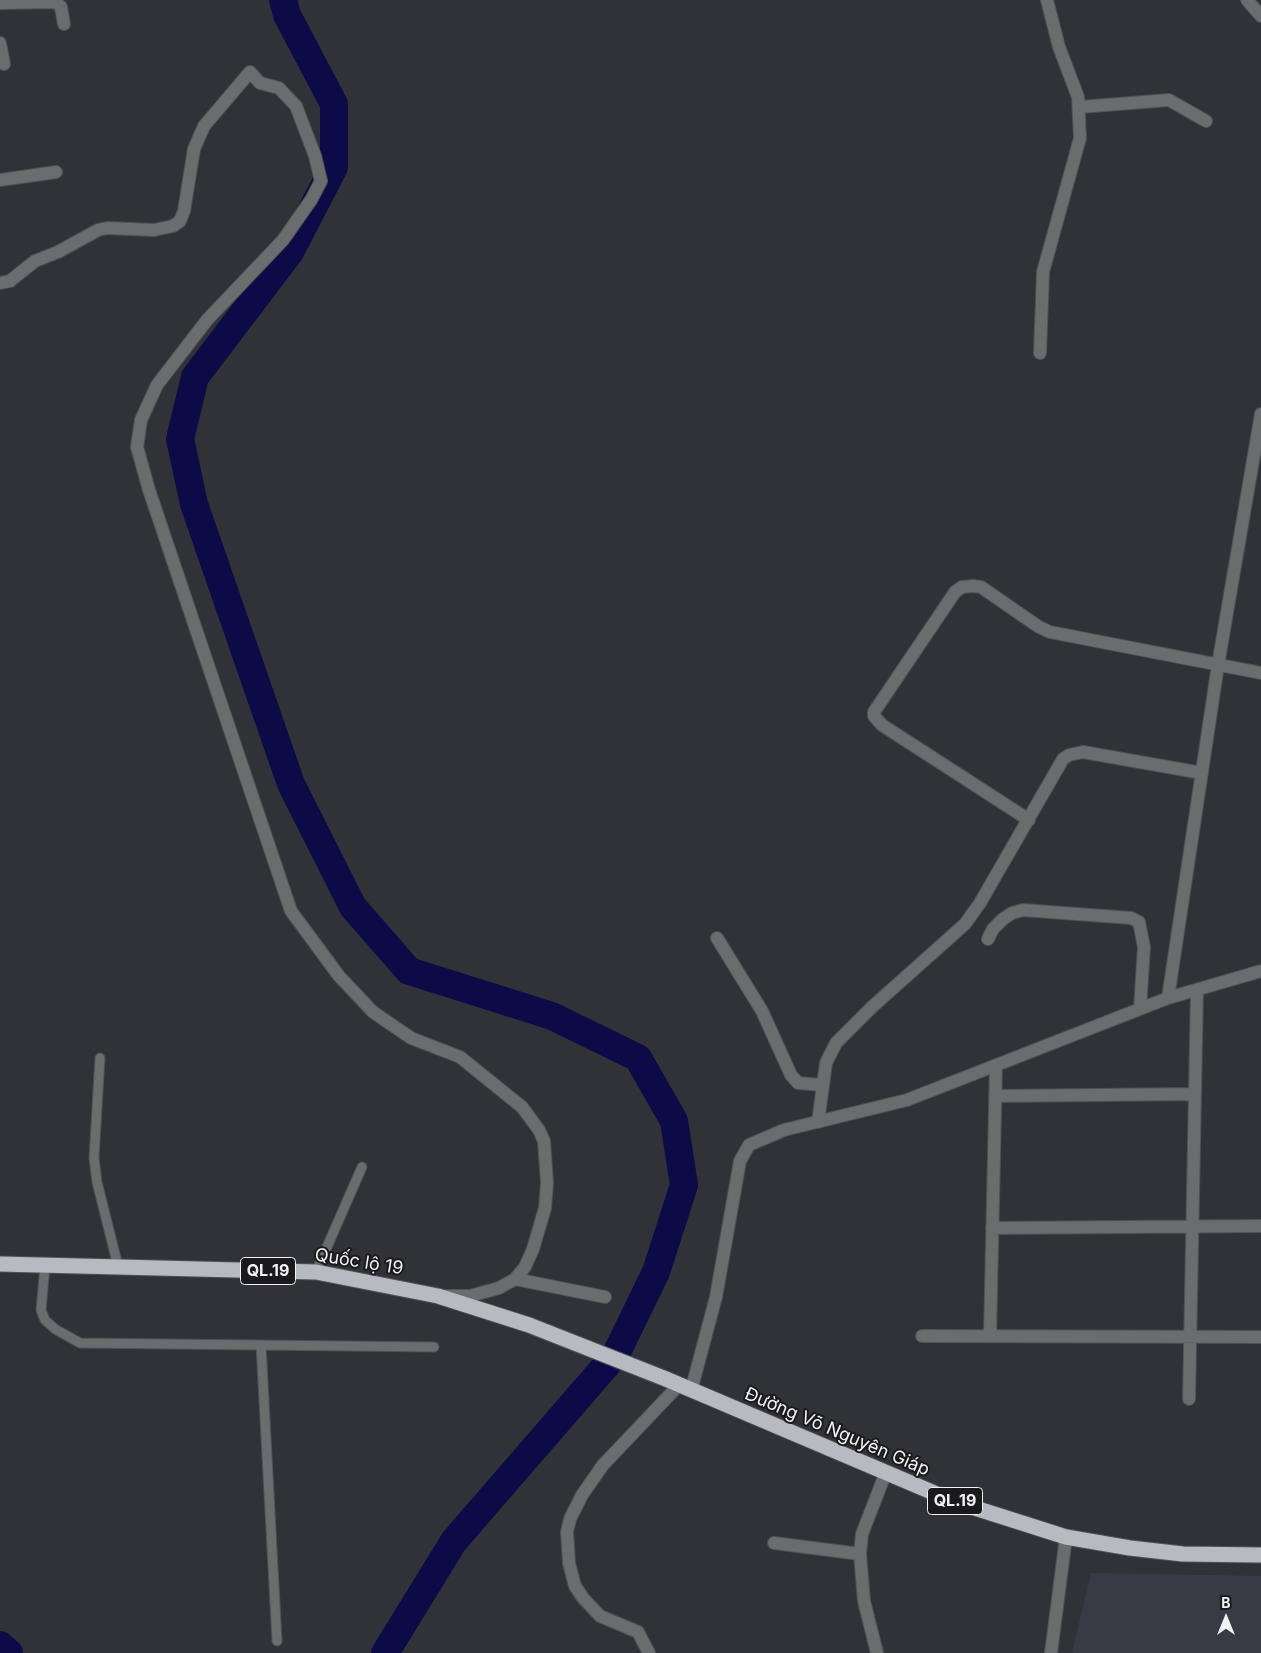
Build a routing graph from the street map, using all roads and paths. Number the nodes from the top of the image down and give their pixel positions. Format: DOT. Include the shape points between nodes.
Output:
graph roads {
  1 [pos="1047,0"];
  2 [pos="1247,0"];
  3 [pos="0,3"];
  4 [pos="1261,16"];
  5 [pos="64,24"];
  6 [pos="0,44"];
  7 [pos="4,64"];
  8 [pos="1080,107"];
  9 [pos="1206,120"];
  10 [pos="56,172"];
  11 [pos="0,180"];
  12 [pos="0,283"];
  13 [pos="1040,353"];
  14 [pos="1261,414"];
  15 [pos="1218,664"];
  16 [pos="1261,673"];
  17 [pos="1202,773"];
  18 [pos="1029,820"];
  19 [pos="717,938"];
  20 [pos="988,940"];
  21 [pos="1261,971"];
  22 [pos="1197,990"];
  23 [pos="1168,998"];
  24 [pos="1140,1009"];
  25 [pos="100,1058"];
  26 [pos="996,1064"];
  27 [pos="822,1085"];
  28 [pos="1195,1094"];
  29 [pos="995,1096"];
  30 [pos="818,1122"];
  31 [pos="362,1167"];
  32 [pos="1192,1226"];
  33 [pos="1261,1226"];
  34 [pos="992,1228"];
  35 [pos="0,1264"];
  36 [pos="45,1266"];
  37 [pos="118,1266"];
  38 [pos="316,1272"];
  39 [pos="515,1279"];
  40 [pos="438,1296"];
  41 [pos="605,1297"];
  42 [pos="922,1336"];
  43 [pos="990,1336"];
  44 [pos="1190,1337"];
  45 [pos="1261,1337"];
  46 [pos="262,1345"];
  47 [pos="434,1347"];
  48 [pos="679,1385"];
  49 [pos="1189,1400"];
  50 [pos="886,1472"];
  51 [pos="1066,1537"];
  52 [pos="774,1543"];
  53 [pos="860,1554"];
  54 [pos="1261,1555"];
  55 [pos="277,1641"];
  56 [pos="649,1653"];
  57 [pos="877,1653"];
  58 [pos="1051,1653"];
  1 -- 8 [label="street"];
  2 -- 4 [label="street"];
  3 -- 5 [label="street" via="56,2 61,6"];
  6 -- 7 [label="street"];
  8 -- 9 [label="street" via="1169,100"];
  8 -- 13 [label="street" via="1077,150 1043,272"];
  10 -- 11 [label="street"];
  12 -- 39 [label="street" via="10,281 35,261 98,230 154,230 180,221 194,149 204,126 250,72 260,83 279,88 296,106 321,181 283,240 206,320 157,385 140,420 137,447 291,911 339,976 373,1012 411,1038 460,1057 522,1107 540,1130 546,1156 545,1208 533,1249"];
  14 -- 15 [label="street"];
  15 -- 16 [label="street"];
  15 -- 17 [label="street"];
  15 -- 18 [label="street" via="1050,632 981,587 968,586 955,592 874,716 882,725"];
  17 -- 18 [label="street" via="1092,753 1076,753 1063,759"];
  17 -- 23 [label="street"];
  18 -- 27 [label="street" via="965,924 836,1043 826,1063"];
  19 -- 27 [label="street" via="762,1011 791,1075 798,1084"];
  20 -- 24 [label="street" via="1003,919 1023,910 1131,918 1140,922 1144,947"];
  21 -- 22 [label="street"];
  22 -- 23 [label="street"];
  22 -- 28 [label="street"];
  23 -- 24 [label="street"];
  24 -- 26 [label="street"];
  25 -- 37 [label="lane" via="94,1158"];
  26 -- 29 [label="street"];
  26 -- 30 [label="street" via="899,1102"];
  27 -- 30 [label="street"];
  28 -- 29 [label="street"];
  28 -- 32 [label="street"];
  29 -- 34 [label="street"];
  30 -- 48 [label="street" via="769,1135 744,1151 716,1297"];
  31 -- 38 [label="lane"];
  32 -- 33 [label="street"];
  32 -- 34 [label="street"];
  32 -- 44 [label="street"];
  34 -- 43 [label="street"];
  35 -- 36 [label="highway, Quốc lộ 19 / QL.19"];
  36 -- 37 [label="highway, Quốc lộ 19 / QL.19"];
  36 -- 46 [label="lane" via="41,1310 45,1320 54,1329 80,1343"];
  37 -- 38 [label="highway, Quốc lộ 19 / QL.19"];
  38 -- 40 [label="highway, Quốc lộ 19 / QL.19"];
  39 -- 40 [label="street" via="486,1293"];
  39 -- 41 [label="street"];
  40 -- 48 [label="highway, Quốc lộ 19 / QL.19" via="529,1325"];
  42 -- 43 [label="street"];
  43 -- 44 [label="street"];
  44 -- 45 [label="street"];
  44 -- 49 [label="street"];
  46 -- 47 [label="lane"];
  46 -- 55 [label="lane"];
  48 -- 50 [label="highway, Đường Võ Nguyên Giáp / QL.19"];
  48 -- 56 [label="street" via="603,1464 582,1495 567,1532 569,1563 575,1586 583,1598 600,1616 638,1632"];
  50 -- 51 [label="highway, Đường Võ Nguyên Giáp / QL.19" via="953,1501"];
  50 -- 53 [label="street" via="862,1534"];
  51 -- 54 [label="highway, Đường Võ Nguyên Giáp / QL.19" via="1183,1554"];
  51 -- 58 [label="street"];
  52 -- 53 [label="street"];
  53 -- 57 [label="street" via="864,1601"];
}
